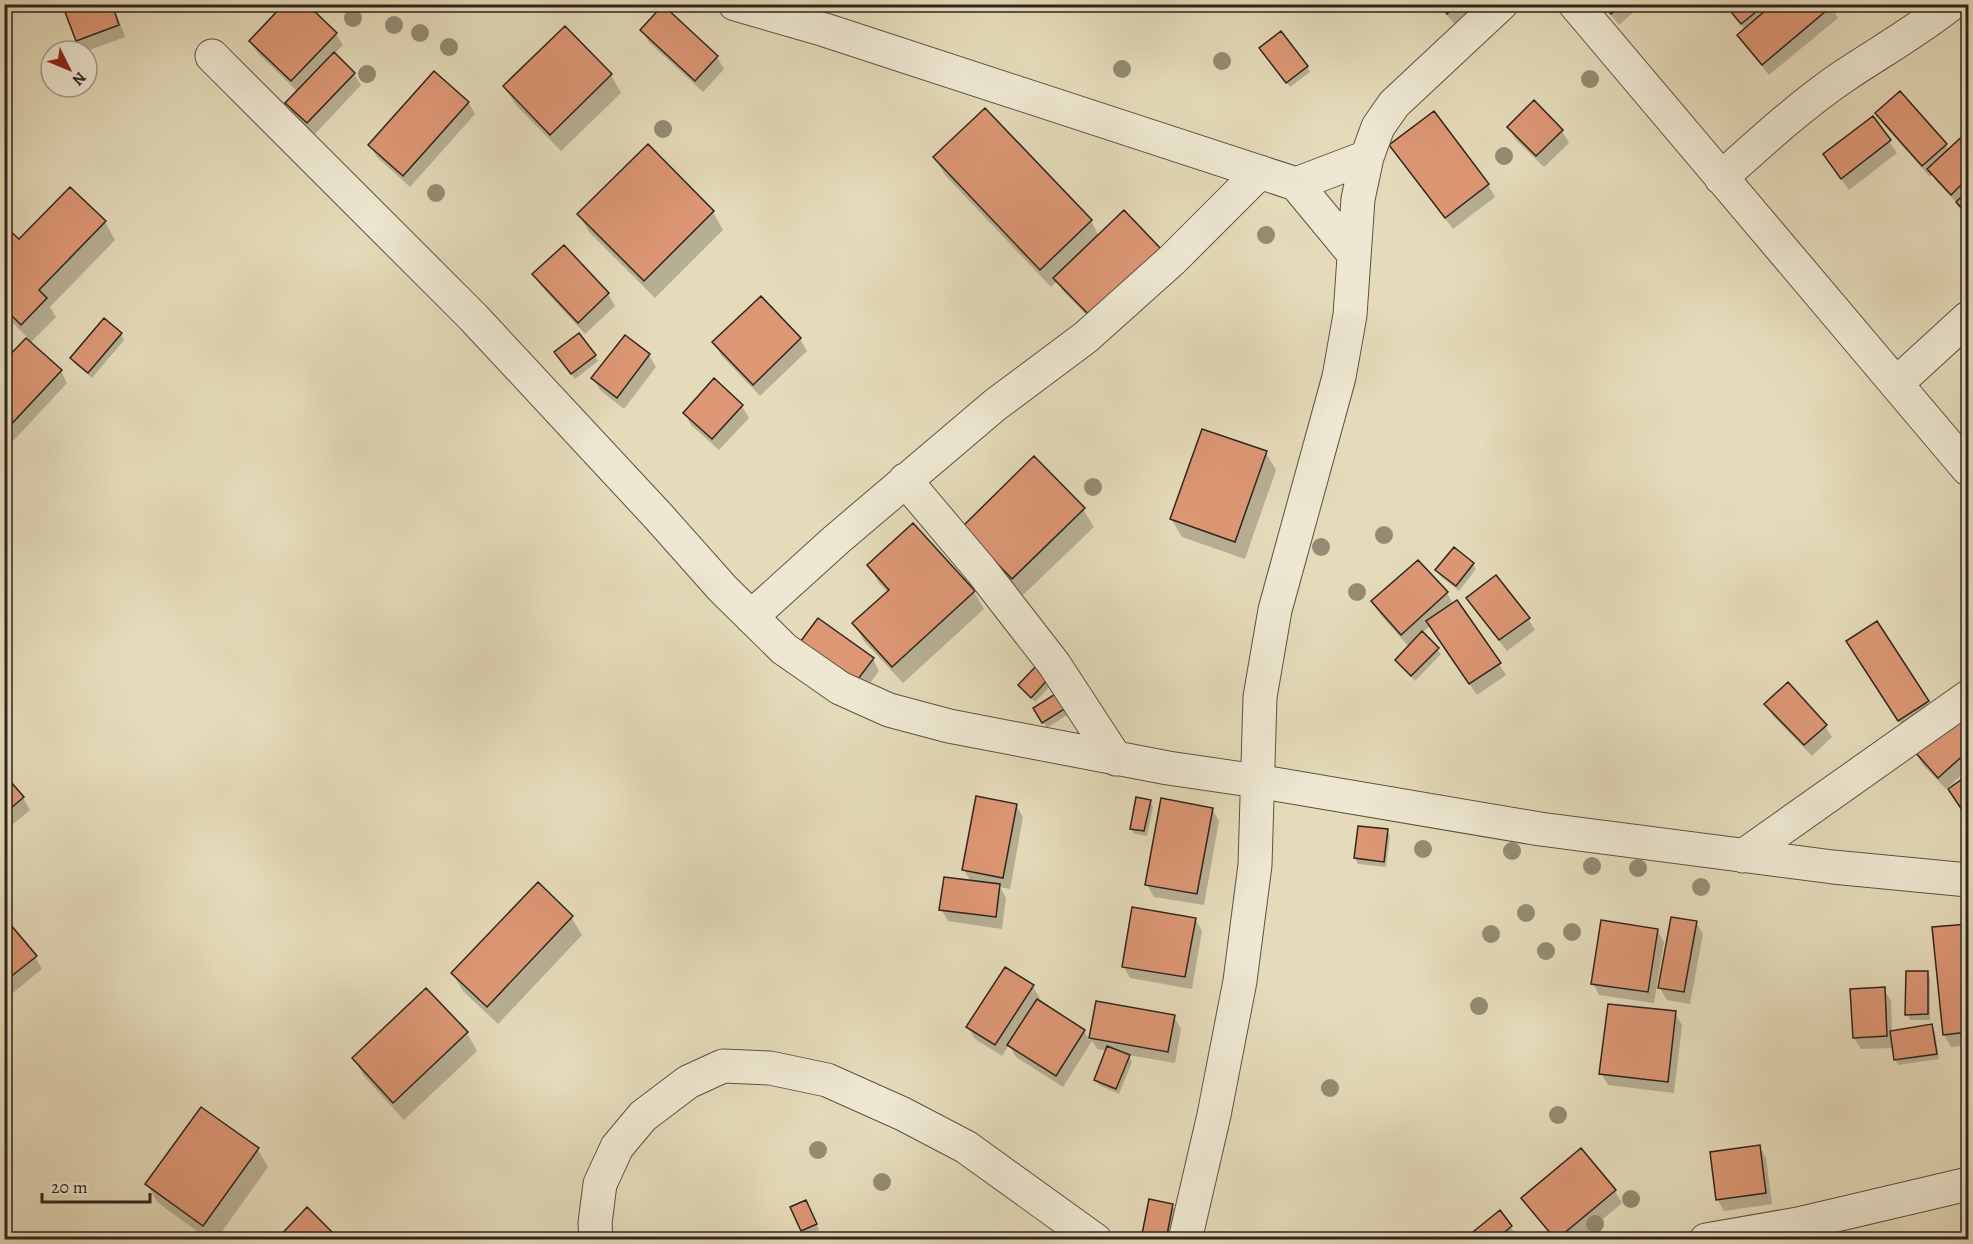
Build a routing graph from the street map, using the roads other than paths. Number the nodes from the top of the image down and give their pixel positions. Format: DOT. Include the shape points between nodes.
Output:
graph roads {
  1 [pos="735,4"];
  2 [pos="1501,4"];
  3 [pos="1575,4"];
  4 [pos="1951,4"];
  5 [pos="787,12"];
  6 [pos="212,56"];
  7 [pos="1367,157"];
  8 [pos="1260,172"];
  9 [pos="1721,178"];
  10 [pos="1296,184"];
  11 [pos="1353,254"];
  12 [pos="1968,318"];
  13 [pos="1896,384"];
  14 [pos="1968,469"];
  15 [pos="905,480"];
  16 [pos="752,617"];
  17 [pos="1968,697"];
  18 [pos="1116,759"];
  19 [pos="1257,781"];
  20 [pos="1743,856"];
  21 [pos="1968,880"];
  22 [pos="1968,1184"];
  23 [pos="596,1239"];
  24 [pos="1095,1239"];
  25 [pos="1185,1239"];
  26 [pos="1706,1239"];
  1 -- 5 [label="street"];
  2 -- 7 [label="street" via="1394,104 1378,128"];
  3 -- 9 [label="street"];
  4 -- 9 [label="street" via="1786,119"];
  5 -- 8 [label="street"];
  6 -- 16 [label="street" via="473,317"];
  7 -- 10 [label="street"];
  7 -- 11 [label="street"];
  8 -- 10 [label="street"];
  8 -- 15 [label="street" via="1172,260 1086,337 995,405"];
  9 -- 13 [label="street"];
  10 -- 11 [label="street"];
  11 -- 19 [label="street" via="1350,315 1339,377 1275,610 1260,697"];
  12 -- 13 [label="street"];
  13 -- 14 [label="street"];
  15 -- 16 [label="street"];
  15 -- 18 [label="street" via="1054,664"];
  16 -- 18 [label="street" via="784,649 840,688 888,710"];
  17 -- 20 [label="street"];
  18 -- 19 [label="street"];
  19 -- 20 [label="street" via="1540,829"];
  19 -- 25 [label="street" via="1254,864 1240,981"];
  20 -- 21 [label="street"];
  22 -- 26 [label="street" via="1798,1224"];
  23 -- 24 [label="street" via="600,1184 617,1147 652,1109 688,1082 723,1066 770,1068 827,1080 903,1114 966,1148"];
}
